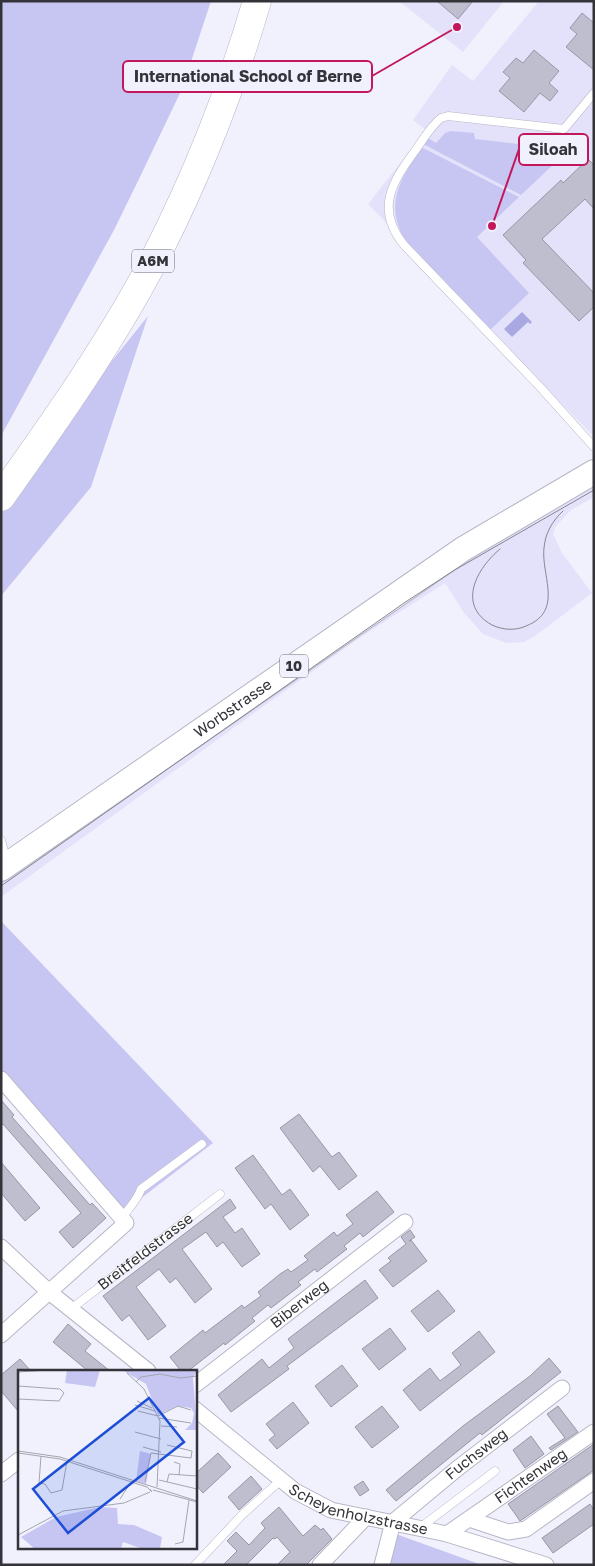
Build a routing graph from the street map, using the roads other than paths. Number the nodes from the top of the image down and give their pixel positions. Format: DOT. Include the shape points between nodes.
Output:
graph roads {
  1 [pos="247,1"];
  2 [pos="257,1"];
  3 [pos="594,93"];
  4 [pos="594,447"];
  5 [pos="594,472"];
  6 [pos="1,481"];
  7 [pos="1,497"];
  8 [pos="1,840"];
  9 [pos="5,867"];
  10 [pos="1,1078"];
  11 [pos="202,1144"];
  12 [pos="220,1194"];
  13 [pos="124,1220"];
  14 [pos="405,1222"];
  15 [pos="1,1247"];
  16 [pos="48,1291"];
  17 [pos="71,1309"];
  18 [pos="1,1335"];
  19 [pos="147,1370"];
  20 [pos="196,1384"];
  21 [pos="562,1388"];
  22 [pos="196,1410"];
  23 [pos="594,1432"];
  24 [pos="18,1461"];
  25 [pos="494,1471"];
  26 [pos="1,1474"];
  27 [pos="281,1480"];
  28 [pos="594,1481"];
  29 [pos="366,1516"];
  30 [pos="469,1519"];
  31 [pos="393,1522"];
  32 [pos="420,1528"];
  33 [pos="446,1534"];
  34 [pos="195,1565"];
  35 [pos="320,1565"];
  36 [pos="382,1565"];
  37 [pos="546,1565"];
  1 -- 6 [label="highway, A6M" via="213,104 158,229 100,334"];
  2 -- 7 [label="highway, A6M" via="208,142 154,259 109,339"];
  3 -- 4 [label="lane" via="564,129 448,116 441,118 396,177 390,190 389,205 393,228 401,241"];
  5 -- 9 [label="main road, Worbstrasse / 10" via="463,549"];
  8 -- 9 [label="lane"];
  10 -- 13 [label="street"];
  11 -- 13 [label="lane" via="141,1189"];
  12 -- 17 [label="lane, Breitfeldstrasse"];
  13 -- 16 [label="street, Breitfeldstrasse"];
  14 -- 20 [label="street, Biberweg"];
  15 -- 16 [label="street"];
  16 -- 17 [label="street"];
  16 -- 18 [label="street, Breitfeldstrasse"];
  17 -- 19 [label="street"];
  21 -- 31 [label="street, Fuchsweg"];
  22 -- 27 [label="street, Scheyenholzstrasse"];
  23 -- 30 [label="street, Fichtenweg"];
  24 -- 26 [label="street"];
  25 -- 32 [label="lane"];
  27 -- 29 [label="street, Scheyenholzstrasse" via="331,1510"];
  27 -- 34 [label="lane" via="242,1515"];
  28 -- 30 [label="street, Fichtenweg" via="526,1530 508,1532"];
  29 -- 31 [label="street, Scheyenholzstrasse"];
  29 -- 35 [label="street"];
  30 -- 33 [label="street, Fichtenweg"];
  31 -- 32 [label="street, Scheyenholzstrasse"];
  31 -- 36 [label="street"];
  32 -- 33 [label="street, Scheyenholzstrasse"];
  33 -- 37 [label="street, Scheyenholzstrasse"];
}
